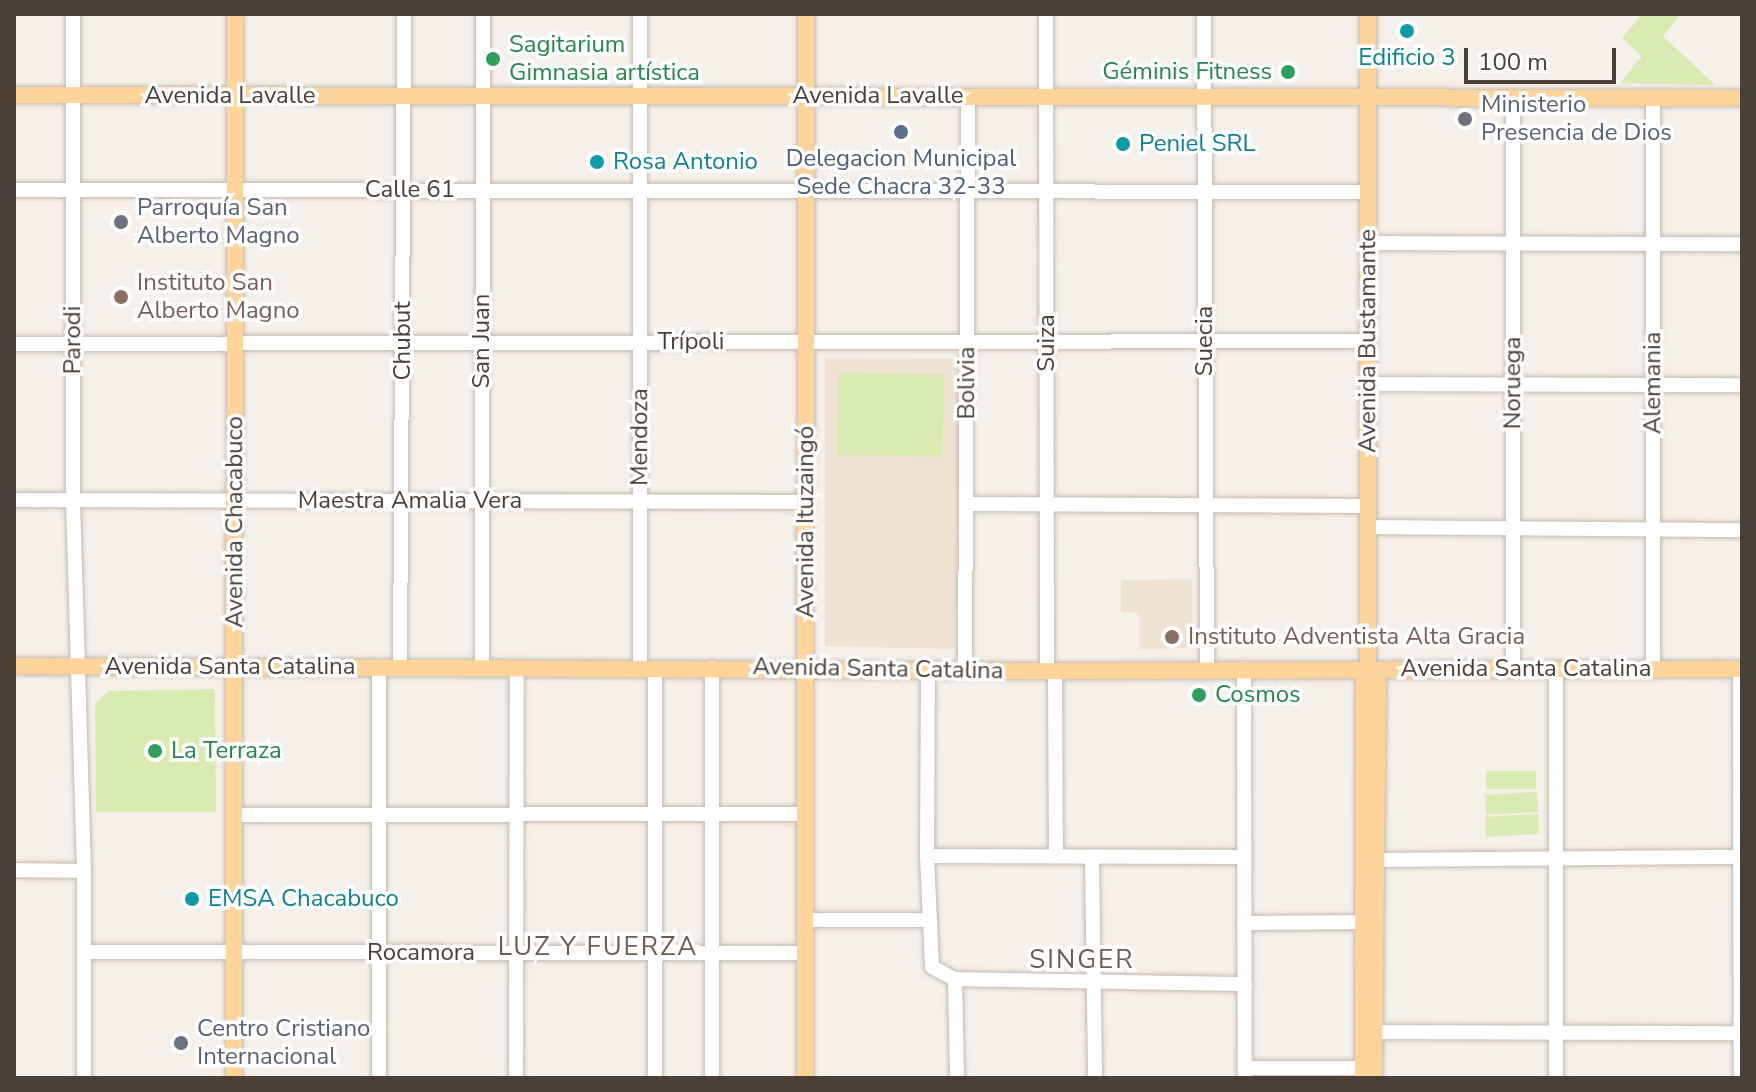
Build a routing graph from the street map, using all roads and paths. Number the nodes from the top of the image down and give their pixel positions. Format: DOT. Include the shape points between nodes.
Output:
graph roads {
  1 [pos="73,14"];
  2 [pos="235,14"];
  3 [pos="404,14"];
  4 [pos="483,14"];
  5 [pos="640,14"];
  6 [pos="806,14"];
  7 [pos="1046,14"];
  8 [pos="1204,14"];
  9 [pos="1368,14"];
  10 [pos="14,95"];
  11 [pos="73,95"];
  12 [pos="235,96"];
  13 [pos="404,96"];
  14 [pos="483,96"];
  15 [pos="640,96"];
  16 [pos="806,96"];
  17 [pos="968,97"];
  18 [pos="1047,97"];
  19 [pos="1204,97"];
  20 [pos="1368,97"];
  21 [pos="1513,97"];
  22 [pos="1653,97"];
  23 [pos="1742,98"];
  24 [pos="14,190"];
  25 [pos="73,190"];
  26 [pos="235,190"];
  27 [pos="404,190"];
  28 [pos="482,191"];
  29 [pos="640,191"];
  30 [pos="806,191"];
  31 [pos="968,191"];
  32 [pos="1047,192"];
  33 [pos="1205,192"];
  34 [pos="1368,192"];
  35 [pos="1368,243"];
  36 [pos="1513,243"];
  37 [pos="1653,243"];
  38 [pos="1742,244"];
  39 [pos="1047,341"];
  40 [pos="1205,341"];
  41 [pos="1368,341"];
  42 [pos="640,342"];
  43 [pos="806,342"];
  44 [pos="967,342"];
  45 [pos="403,343"];
  46 [pos="482,343"];
  47 [pos="14,344"];
  48 [pos="73,344"];
  49 [pos="235,344"];
  50 [pos="1368,384"];
  51 [pos="1513,385"];
  52 [pos="1653,385"];
  53 [pos="1742,385"];
  54 [pos="14,500"];
  55 [pos="73,500"];
  56 [pos="235,501"];
  57 [pos="401,501"];
  58 [pos="482,501"];
  59 [pos="640,501"];
  60 [pos="806,502"];
  61 [pos="966,504"];
  62 [pos="1047,505"];
  63 [pos="1206,505"];
  64 [pos="1368,506"];
  65 [pos="1369,527"];
  66 [pos="1513,528"];
  67 [pos="1653,529"];
  68 [pos="1742,530"];
  69 [pos="14,666"];
  70 [pos="80,666"];
  71 [pos="235,667"];
  72 [pos="379,667"];
  73 [pos="400,667"];
  74 [pos="482,667"];
  75 [pos="517,668"];
  76 [pos="647,668"];
  77 [pos="712,668"];
  78 [pos="806,668"];
  79 [pos="928,668"];
  80 [pos="1207,669"];
  81 [pos="1244,669"];
  82 [pos="1368,669"];
  83 [pos="1513,669"];
  84 [pos="1556,669"];
  85 [pos="1653,669"];
  86 [pos="1741,669"];
  87 [pos="965,670"];
  88 [pos="1051,671"];
  89 [pos="1372,735"];
  90 [pos="377,814"];
  91 [pos="712,814"];
  92 [pos="805,814"];
  93 [pos="234,815"];
  94 [pos="516,815"];
  95 [pos="654,815"];
  96 [pos="1056,855"];
  97 [pos="927,856"];
  98 [pos="1092,857"];
  99 [pos="1243,857"];
  100 [pos="1741,857"];
  101 [pos="1555,858"];
  102 [pos="1377,860"];
  103 [pos="14,870"];
  104 [pos="84,871"];
  105 [pos="805,920"];
  106 [pos="928,920"];
  107 [pos="1364,922"];
  108 [pos="1244,923"];
  109 [pos="84,952"];
  110 [pos="234,952"];
  111 [pos="379,952"];
  112 [pos="516,953"];
  113 [pos="655,953"];
  114 [pos="712,953"];
  115 [pos="805,953"];
  116 [pos="955,979"];
  117 [pos="1095,982"];
  118 [pos="1245,984"];
  119 [pos="1375,1032"];
  120 [pos="1556,1033"];
  121 [pos="1742,1033"];
  122 [pos="1245,1073"];
  123 [pos="1367,1075"];
  124 [pos="84,1078"];
  125 [pos="234,1078"];
  126 [pos="379,1078"];
  127 [pos="516,1078"];
  128 [pos="655,1078"];
  129 [pos="712,1078"];
  130 [pos="805,1078"];
  131 [pos="957,1078"];
  132 [pos="1095,1078"];
  133 [pos="1556,1078"];
  134 [pos="1741,1078"];
  1 -- 11 [label="street, Parodi"];
  2 -- 12 [label="main road, Avenida Chacabuco"];
  3 -- 13 [label="street, Chubut"];
  4 -- 14 [label="street, San Juan"];
  5 -- 15 [label="street, Mendoza"];
  6 -- 16 [label="main road, Avenida Ituzaingó"];
  7 -- 18 [label="street, Suiza"];
  8 -- 19 [label="street, Suecia"];
  9 -- 20 [label="main road, Avenida Bustamante"];
  10 -- 11 [label="main road, Avenida Lavalle"];
  11 -- 12 [label="main road, Avenida Lavalle"];
  11 -- 25 [label="street, Parodi"];
  12 -- 13 [label="main road, Avenida Lavalle"];
  12 -- 26 [label="main road, Avenida Chacabuco"];
  13 -- 14 [label="main road, Avenida Lavalle"];
  13 -- 27 [label="street, Chubut"];
  14 -- 15 [label="main road, Avenida Lavalle"];
  14 -- 28 [label="street, San Juan"];
  15 -- 16 [label="main road, Avenida Lavalle"];
  15 -- 29 [label="street, Mendoza"];
  16 -- 17 [label="main road, Avenida Lavalle"];
  16 -- 30 [label="main road, Avenida Ituzaingó"];
  17 -- 18 [label="main road, Avenida Lavalle"];
  17 -- 31 [label="street, Bolivia"];
  18 -- 19 [label="main road, Avenida Lavalle"];
  18 -- 32 [label="street, Suiza"];
  19 -- 20 [label="main road, Avenida Lavalle"];
  19 -- 33 [label="street, Suecia"];
  20 -- 21 [label="main road, Avenida Lavalle"];
  20 -- 34 [label="main road, Avenida Bustamante"];
  21 -- 22 [label="main road, Avenida Lavalle"];
  21 -- 36 [label="street, Noruega"];
  22 -- 23 [label="main road, Avenida Lavalle"];
  22 -- 37 [label="street, Alemania"];
  24 -- 25 [label="street, Calle 61"];
  25 -- 26 [label="street, Calle 61"];
  25 -- 48 [label="street, Parodi"];
  26 -- 27 [label="street, Calle 61"];
  26 -- 49 [label="main road, Avenida Chacabuco"];
  27 -- 28 [label="street, Calle 61"];
  27 -- 45 [label="street, Chubut"];
  28 -- 29 [label="street, Calle 61"];
  28 -- 46 [label="street, San Juan"];
  29 -- 30 [label="street, Calle 61"];
  29 -- 42 [label="street, Mendoza"];
  30 -- 31 [label="street, Calle 61"];
  30 -- 43 [label="main road, Avenida Ituzaingó"];
  31 -- 32 [label="street, Calle 61"];
  31 -- 44 [label="street, Bolivia"];
  32 -- 33 [label="street, Calle 61"];
  32 -- 39 [label="street, Suiza"];
  33 -- 34 [label="street, Calle 61"];
  33 -- 40 [label="street, Suecia"];
  34 -- 35 [label="main road, Avenida Bustamante"];
  35 -- 36 [label="street"];
  35 -- 41 [label="main road, Avenida Bustamante"];
  36 -- 37 [label="street"];
  36 -- 51 [label="street, Noruega"];
  37 -- 38 [label="street"];
  37 -- 52 [label="street, Alemania"];
  39 -- 40 [label="street, Trípoli"];
  39 -- 44 [label="street, Trípoli"];
  39 -- 62 [label="street, Suiza"];
  40 -- 41 [label="street, Trípoli"];
  40 -- 63 [label="street, Suecia"];
  41 -- 50 [label="main road, Avenida Bustamante"];
  42 -- 43 [label="street, Trípoli"];
  42 -- 46 [label="street, Trípoli"];
  42 -- 59 [label="street, Mendoza"];
  43 -- 44 [label="street, Trípoli"];
  43 -- 60 [label="main road, Avenida Ituzaingó"];
  44 -- 61 [label="street, Bolivia"];
  45 -- 46 [label="street, Trípoli"];
  45 -- 49 [label="street, Trípoli"];
  45 -- 57 [label="street, Chubut"];
  46 -- 58 [label="street, San Juan"];
  47 -- 48 [label="street, Trípoli"];
  48 -- 49 [label="street, Trípoli"];
  48 -- 55 [label="street, Parodi"];
  49 -- 56 [label="main road, Avenida Chacabuco"];
  50 -- 51 [label="street"];
  50 -- 64 [label="main road, Avenida Bustamante"];
  51 -- 52 [label="street"];
  51 -- 66 [label="street, Noruega"];
  52 -- 53 [label="street"];
  52 -- 67 [label="street, Alemania"];
  54 -- 55 [label="street, Maestra Amalia Vera"];
  55 -- 56 [label="street, Maestra Amalia Vera"];
  55 -- 70 [label="street, Parodi"];
  56 -- 57 [label="street, Maestra Amalia Vera"];
  56 -- 71 [label="main road, Avenida Chacabuco"];
  57 -- 58 [label="street, Maestra Amalia Vera"];
  57 -- 73 [label="street, Chubut"];
  58 -- 59 [label="street, Maestra Amalia Vera"];
  58 -- 74 [label="street, San Juan"];
  59 -- 60 [label="street, Maestra Amalia Vera"];
  59 -- 76 [label="street, Mendoza"];
  60 -- 78 [label="main road, Avenida Ituzaingó"];
  61 -- 62 [label="street"];
  61 -- 87 [label="street, Bolivia"];
  62 -- 63 [label="street"];
  62 -- 88 [label="street, Suiza"];
  63 -- 64 [label="street"];
  63 -- 80 [label="street, Suecia"];
  64 -- 65 [label="main road, Avenida Bustamante"];
  65 -- 66 [label="street"];
  65 -- 82 [label="main road, Avenida Bustamante"];
  66 -- 67 [label="street"];
  66 -- 83 [label="street, Noruega"];
  67 -- 68 [label="street"];
  67 -- 85 [label="street, Alemania"];
  69 -- 70 [label="main road, Avenida Santa Catalina"];
  70 -- 71 [label="main road, Avenida Santa Catalina"];
  70 -- 104 [label="street, Parodi"];
  71 -- 72 [label="main road, Avenida Santa Catalina"];
  71 -- 93 [label="main road, Avenida Chacabuco"];
  72 -- 73 [label="main road, Avenida Santa Catalina"];
  72 -- 90 [label="street"];
  73 -- 74 [label="main road, Avenida Santa Catalina"];
  74 -- 75 [label="main road, Avenida Santa Catalina"];
  75 -- 76 [label="main road, Avenida Santa Catalina"];
  75 -- 94 [label="street"];
  76 -- 77 [label="main road, Avenida Santa Catalina"];
  76 -- 95 [label="street, Mendoza"];
  77 -- 78 [label="main road, Avenida Santa Catalina"];
  77 -- 91 [label="street"];
  78 -- 79 [label="main road, Avenida Santa Catalina"];
  78 -- 92 [label="main road, Avenida Ituzaingó"];
  79 -- 87 [label="main road, Avenida Santa Catalina"];
  79 -- 97 [label="street"];
  80 -- 81 [label="main road, Avenida Santa Catalina"];
  80 -- 88 [label="main road, Avenida Santa Catalina"];
  81 -- 82 [label="main road, Avenida Santa Catalina"];
  81 -- 99 [label="street"];
  82 -- 83 [label="main road, Avenida Santa Catalina"];
  82 -- 89 [label="main road, Avenida Bustamante" via="1378,682"];
  83 -- 84 [label="main road, Avenida Santa Catalina"];
  84 -- 85 [label="main road, Avenida Santa Catalina"];
  84 -- 101 [label="street"];
  85 -- 86 [label="main road, Avenida Santa Catalina"];
  86 -- 100 [label="street"];
  87 -- 88 [label="main road, Avenida Santa Catalina"];
  88 -- 96 [label="street, Suiza"];
  89 -- 102 [label="main road, Avenida Bustamante"];
  89 -- 107 [label="main road, Avenida Bustamante"];
  90 -- 93 [label="street"];
  90 -- 94 [label="street"];
  90 -- 111 [label="street"];
  91 -- 92 [label="street"];
  91 -- 95 [label="street"];
  91 -- 114 [label="street"];
  92 -- 105 [label="main road, Avenida Ituzaingó"];
  93 -- 110 [label="main road, Avenida Chacabuco"];
  94 -- 95 [label="street"];
  94 -- 112 [label="street"];
  95 -- 113 [label="street, Mendoza"];
  96 -- 97 [label="street"];
  96 -- 98 [label="street"];
  97 -- 106 [label="street"];
  98 -- 99 [label="street"];
  98 -- 117 [label="street"];
  99 -- 108 [label="street"];
  100 -- 101 [label="street"];
  100 -- 121 [label="street"];
  101 -- 102 [label="street"];
  101 -- 120 [label="street"];
  102 -- 119 [label="main road, Avenida Bustamante"];
  103 -- 104 [label="street"];
  104 -- 109 [label="street, Parodi"];
  105 -- 106 [label="street"];
  105 -- 115 [label="main road, Avenida Ituzaingó"];
  106 -- 116 [label="street" via="932,967"];
  107 -- 108 [label="street"];
  107 -- 123 [label="main road, Avenida Bustamante"];
  108 -- 118 [label="street"];
  109 -- 110 [label="street, Rocamora"];
  109 -- 124 [label="street, Parodi"];
  110 -- 111 [label="street, Rocamora"];
  110 -- 125 [label="main road, Avenida Chacabuco"];
  111 -- 112 [label="street, Rocamora"];
  111 -- 126 [label="street"];
  112 -- 113 [label="street, Rocamora"];
  112 -- 127 [label="street"];
  113 -- 114 [label="street, Rocamora"];
  113 -- 128 [label="street, Mendoza"];
  114 -- 115 [label="street, Rocamora"];
  114 -- 129 [label="street"];
  115 -- 130 [label="main road, Avenida Ituzaingó"];
  116 -- 117 [label="street"];
  116 -- 131 [label="street"];
  117 -- 118 [label="street"];
  117 -- 132 [label="street"];
  118 -- 122 [label="street"];
  119 -- 120 [label="street"];
  119 -- 123 [label="main road, Avenida Bustamante"];
  120 -- 121 [label="street"];
  120 -- 133 [label="street"];
  121 -- 134 [label="street"];
  122 -- 123 [label="street"];
}
